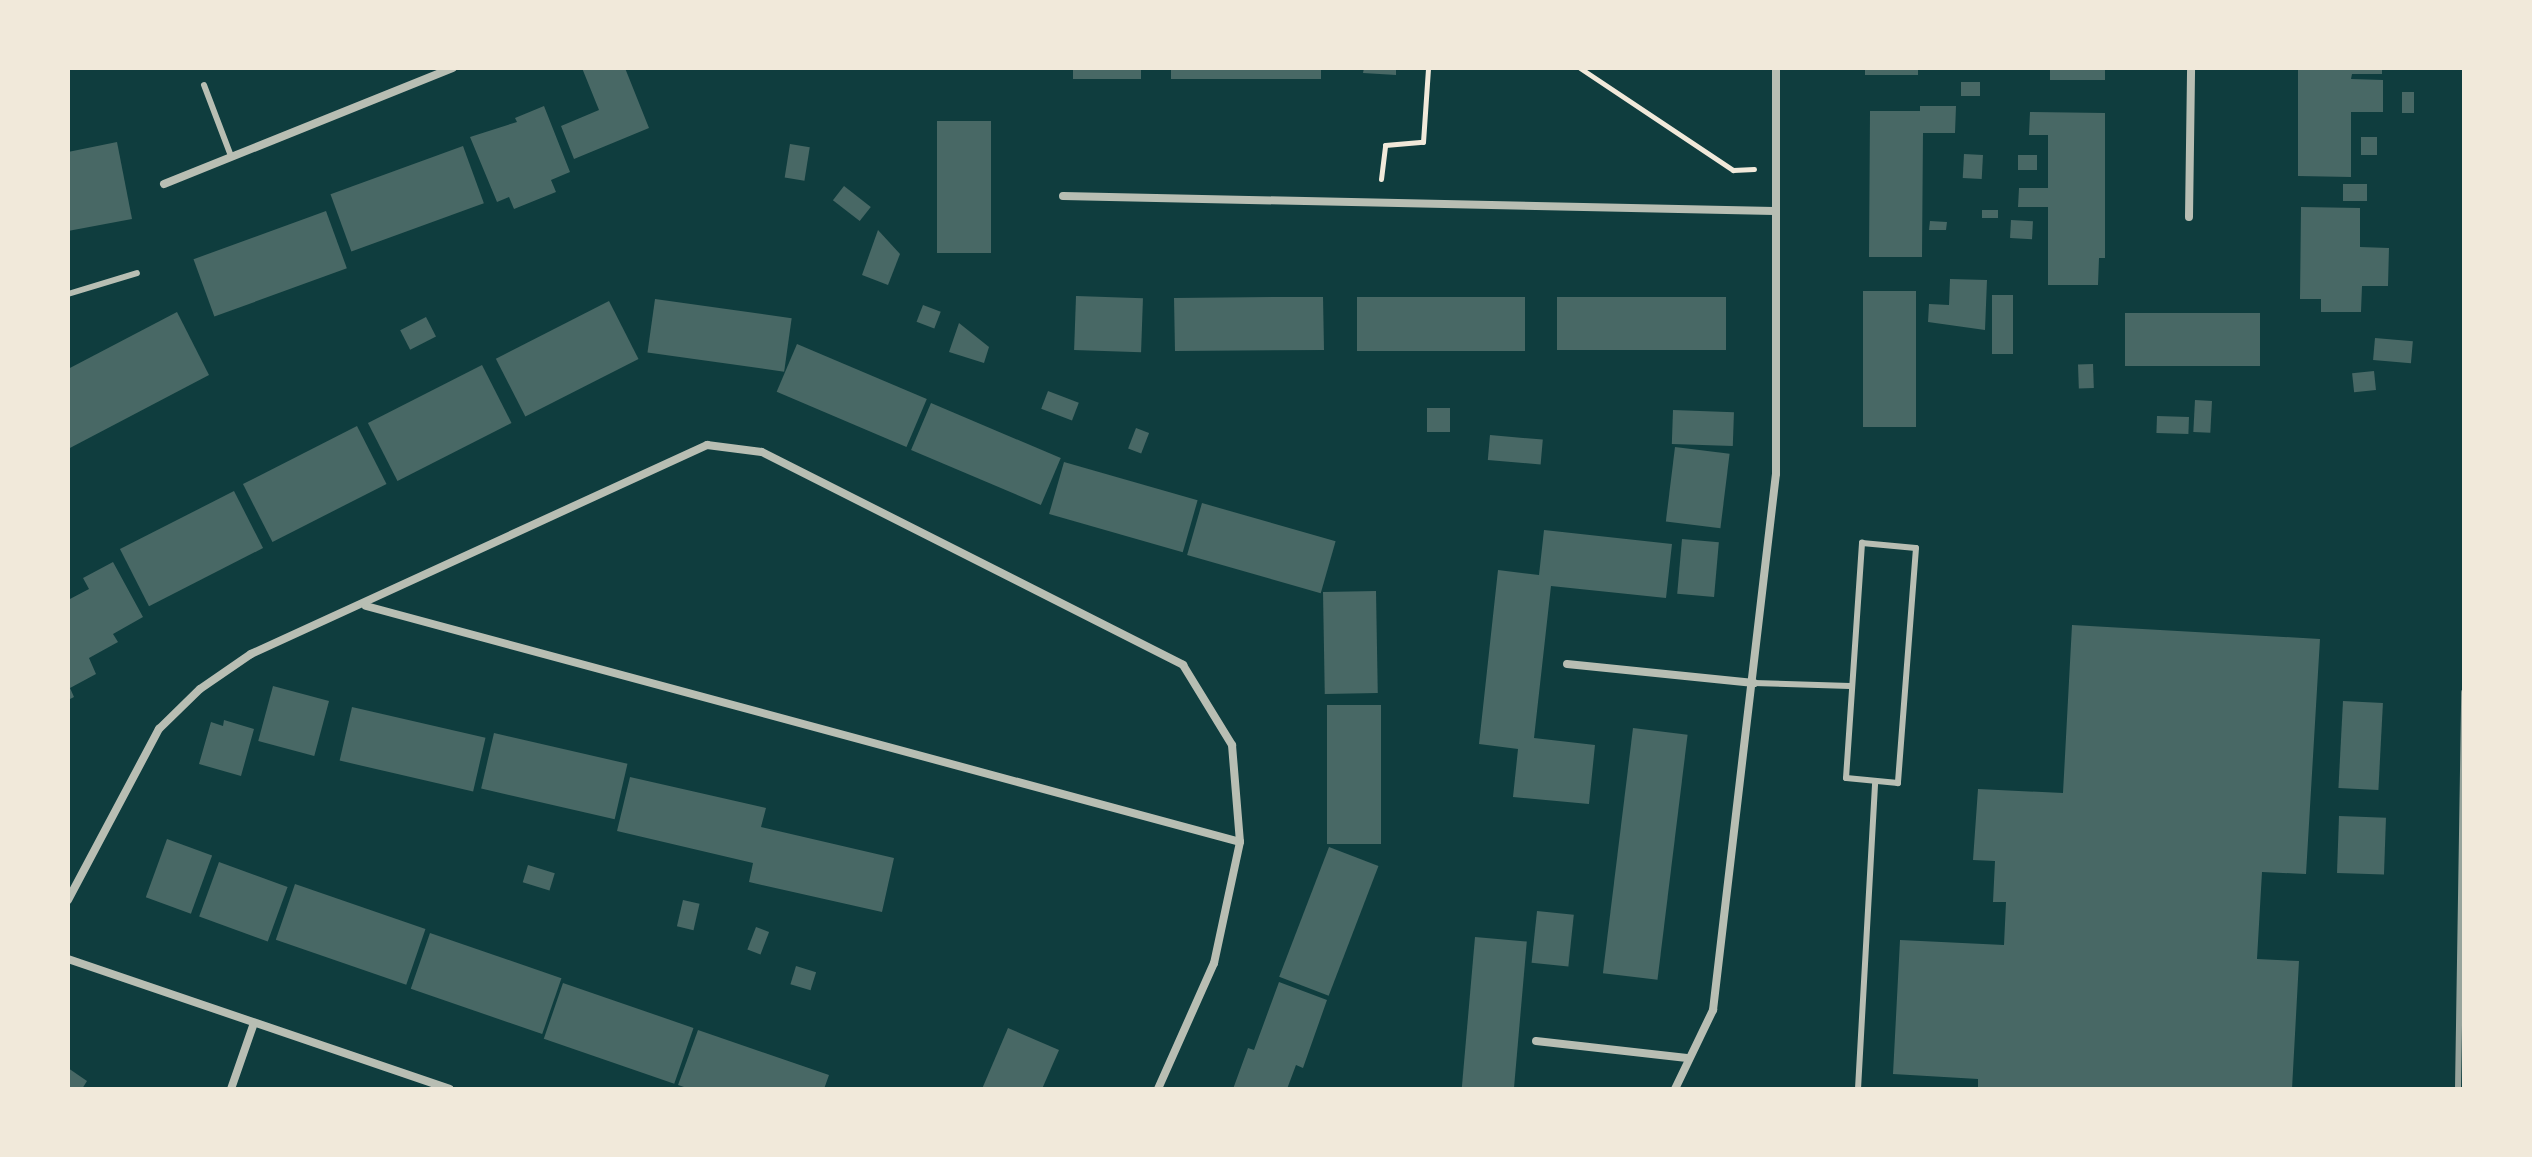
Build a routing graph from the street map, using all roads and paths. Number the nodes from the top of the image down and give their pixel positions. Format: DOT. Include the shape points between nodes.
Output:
graph roads {
  1 [pos="453,68"];
  2 [pos="1428,68"];
  3 [pos="1580,68"];
  4 [pos="1776,68"];
  5 [pos="2191,68"];
  6 [pos="204,85"];
  7 [pos="231,156"];
  8 [pos="1775,168"];
  9 [pos="164,184"];
  10 [pos="1063,196"];
  11 [pos="1379,203"];
  12 [pos="1774,211"];
  13 [pos="2189,217"];
  14 [pos="137,273"];
  15 [pos="68,294"];
  16 [pos="365,605"];
  17 [pos="1567,664"];
  18 [pos="1754,683"];
  19 [pos="1850,686"];
  20 [pos="1875,781"];
  21 [pos="1240,842"];
  22 [pos="68,900"];
  23 [pos="68,959"];
  24 [pos="254,1023"];
  25 [pos="1536,1041"];
  26 [pos="1687,1058"];
  27 [pos="231,1089"];
  28 [pos="449,1089"];
  29 [pos="1158,1089"];
  30 [pos="1675,1089"];
  31 [pos="1858,1089"];
  1 -- 7 [label="street"];
  2 -- 11 [label="path" via="1423,142 1385,145"];
  3 -- 8 [label="path" via="1733,170"];
  4 -- 8 [label="street"];
  5 -- 13 [label="street"];
  6 -- 7 [label="lane"];
  7 -- 9 [label="street"];
  8 -- 12 [label="street"];
  10 -- 11 [label="street"];
  11 -- 12 [label="street"];
  12 -- 18 [label="street" via="1776,474"];
  14 -- 15 [label="lane"];
  16 -- 21 [label="street"];
  16 -- 21 [label="street" via="707,445 762,452 1183,665 1232,745"];
  16 -- 22 [label="street" via="251,654 200,689 159,729"];
  17 -- 18 [label="street"];
  18 -- 19 [label="lane"];
  18 -- 26 [label="street" via="1713,1010"];
  19 -- 20 [label="lane" via="1846,778"];
  19 -- 20 [label="lane" via="1862,543 1916,548 1898,783"];
  20 -- 31 [label="lane"];
  21 -- 29 [label="street" via="1214,963"];
  23 -- 24 [label="street"];
  24 -- 27 [label="street"];
  24 -- 28 [label="street"];
  25 -- 26 [label="street"];
  26 -- 30 [label="street"];
}
